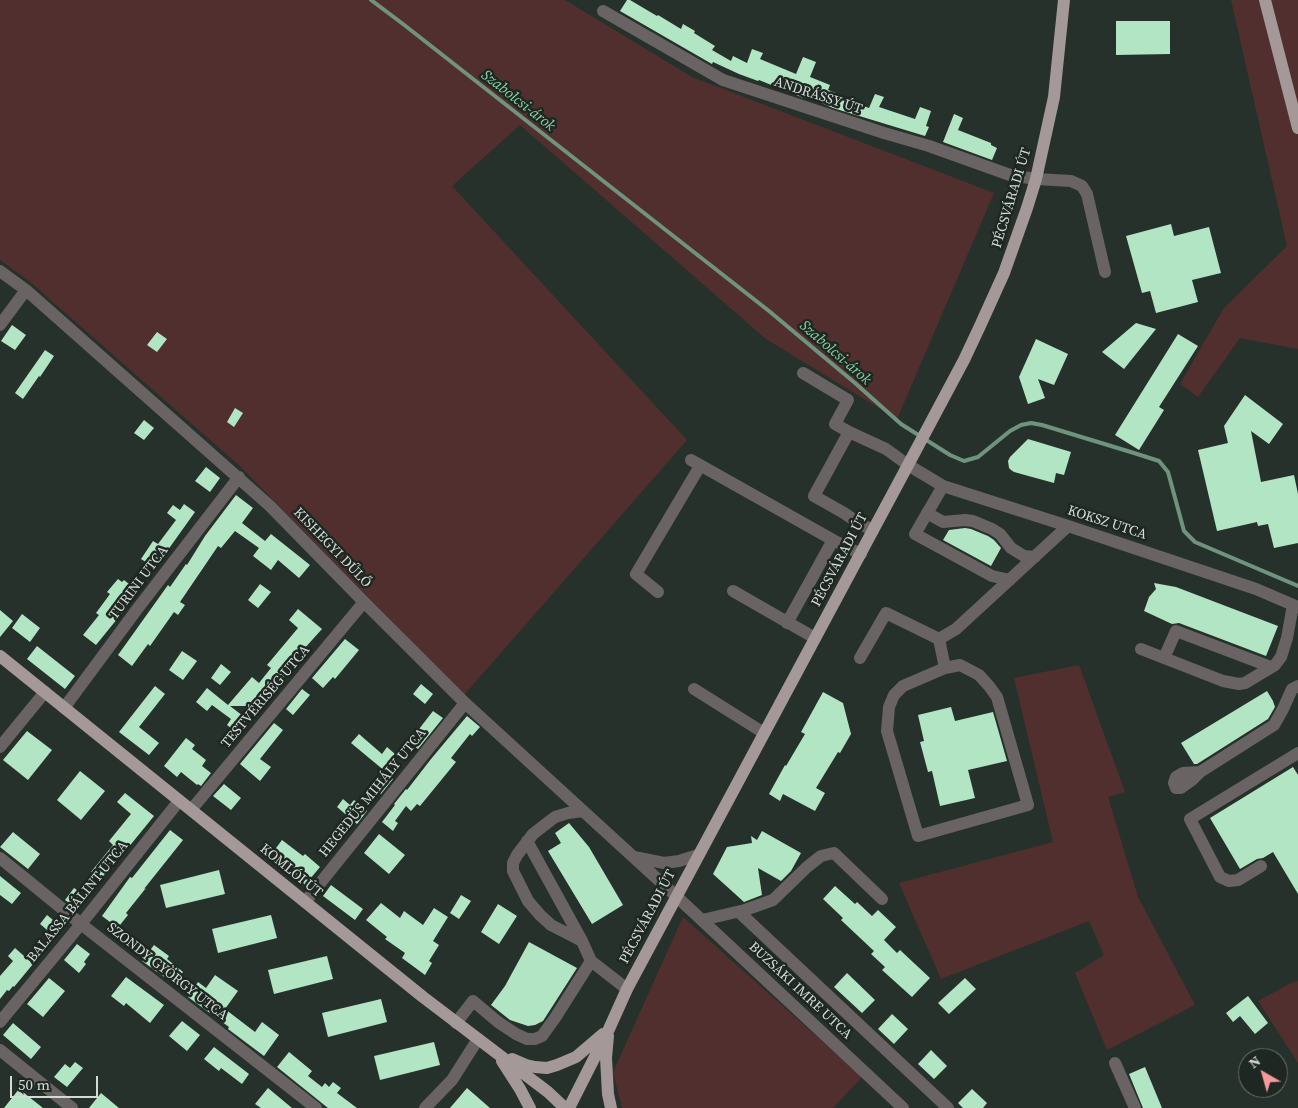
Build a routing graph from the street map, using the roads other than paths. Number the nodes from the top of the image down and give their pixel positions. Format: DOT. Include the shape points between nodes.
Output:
graph roads {
  1 [pos="1064,0"];
  2 [pos="1265,0"];
  3 [pos="603,11"];
  4 [pos="1298,128"];
  5 [pos="1036,179"];
  6 [pos="0,271"];
  7 [pos="1105,272"];
  8 [pos="26,290"];
  9 [pos="0,325"];
  10 [pos="803,373"];
  11 [pos="849,432"];
  12 [pos="908,465"];
  13 [pos="239,477"];
  14 [pos="943,486"];
  15 [pos="927,513"];
  16 [pos="1068,526"];
  17 [pos="873,530"];
  18 [pos="833,540"];
  19 [pos="861,554"];
  20 [pos="1035,557"];
  21 [pos="1010,580"];
  22 [pos="733,591"];
  23 [pos="658,592"];
  24 [pos="364,602"];
  25 [pos="1296,606"];
  26 [pos="787,623"];
  27 [pos="815,638"];
  28 [pos="939,640"];
  29 [pos="1141,649"];
  30 [pos="0,656"];
  31 [pos="860,658"];
  32 [pos="1164,658"];
  33 [pos="1271,667"];
  34 [pos="945,668"];
  35 [pos="1298,686"];
  36 [pos="694,689"];
  37 [pos="45,692"];
  38 [pos="465,703"];
  39 [pos="64,708"];
  40 [pos="764,733"];
  41 [pos="0,747"];
  42 [pos="1298,753"];
  43 [pos="1200,772"];
  44 [pos="179,801"];
  45 [pos="191,810"];
  46 [pos="583,811"];
  47 [pos="527,841"];
  48 [pos="698,855"];
  49 [pos="634,857"];
  50 [pos="0,858"];
  51 [pos="1261,866"];
  52 [pos="676,896"];
  53 [pos="882,899"];
  54 [pos="305,902"];
  55 [pos="739,912"];
  56 [pos="702,920"];
  57 [pos="81,924"];
  58 [pos="582,941"];
  59 [pos="591,961"];
  60 [pos="627,989"];
  61 [pos="0,1022"];
  62 [pos="456,1023"];
  63 [pos="609,1029"];
  64 [pos="478,1039"];
  65 [pos="0,1050"];
  66 [pos="497,1052"];
  67 [pos="1114,1063"];
  68 [pos="72,1108"];
  69 [pos="316,1108"];
  70 [pos="425,1108"];
  71 [pos="530,1108"];
  72 [pos="565,1108"];
  73 [pos="569,1108"];
  74 [pos="611,1108"];
  75 [pos="903,1108"];
  76 [pos="948,1108"];
  77 [pos="1134,1108"];
  1 -- 5 [label="main road, PÉCSVÁRADI ÚT" via="1054,97"];
  2 -- 4 [label="main road"];
  3 -- 5 [label="street, ANDRÁSSY ÚT" via="723,80 1010,175"];
  5 -- 7 [label="street, ANDRÁSSY ÚT" via="1071,181 1082,186 1087,194"];
  5 -- 12 [label="main road, PÉCSVÁRADI ÚT" via="1004,273 964,360"];
  6 -- 8 [label="street, KISHEGYI DŰLŐ"];
  8 -- 9 [label="street"];
  8 -- 13 [label="street, KISHEGYI DŰLŐ"];
  10 -- 11 [label="street" via="848,400 835,424"];
  11 -- 12 [label="street, KOKSZ UTCA" via="886,449"];
  11 -- 17 [label="street" via="814,496"];
  12 -- 14 [label="street, KOKSZ UTCA"];
  12 -- 17 [label="main road, PÉCSVÁRADI ÚT"];
  13 -- 24 [label="street, KISHEGYI DŰLŐ"];
  13 -- 39 [label="street, TURINI UTCA"];
  14 -- 15 [label="street"];
  14 -- 16 [label="street, KOKSZ UTCA"];
  15 -- 20 [label="street" via="943,522 965,520 980,523 1000,534 1011,548 1024,556"];
  15 -- 21 [label="street" via="915,534 992,576"];
  16 -- 20 [label="street"];
  16 -- 25 [label="street, KOKSZ UTCA" via="1256,589"];
  17 -- 19 [label="main road, PÉCSVÁRADI ÚT"];
  18 -- 19 [label="street"];
  18 -- 23 [label="street" via="695,463 636,574"];
  18 -- 26 [label="street"];
  19 -- 27 [label="main road, PÉCSVÁRADI ÚT"];
  20 -- 21 [label="street"];
  21 -- 28 [label="street" via="956,629"];
  22 -- 26 [label="street"];
  24 -- 38 [label="street, KISHEGYI DŰLŐ"];
  24 -- 45 [label="street, TESTVÉRISÉG UTCA"];
  25 -- 33 [label="street" via="1282,657"];
  26 -- 27 [label="street"];
  27 -- 40 [label="main road, PÉCSVÁRADI ÚT"];
  28 -- 31 [label="street" via="886,613"];
  28 -- 34 [label="street"];
  29 -- 32 [label="street"];
  30 -- 37 [label="main road, KOMLÓI ÚT"];
  32 -- 33 [label="street" via="1239,684"];
  32 -- 33 [label="street" via="1176,631"];
  34 -- 34 [label="street" via="903,686 889,707 887,731 918,836 1028,806 997,696 979,675 960,665"];
  35 -- 43 [label="street" via="1292,689 1274,725"];
  36 -- 40 [label="street"];
  37 -- 39 [label="main road, KOMLÓI ÚT"];
  37 -- 41 [label="street"];
  38 -- 46 [label="street, KISHEGYI DŰLŐ"];
  38 -- 54 [label="street, HEGEDÜS MIHÁLY UTCA"];
  39 -- 44 [label="main road, KOMLÓI ÚT"];
  40 -- 48 [label="main road, PÉCSVÁRADI ÚT"];
  42 -- 51 [label="street" via="1190,819 1220,877 1238,880"];
  44 -- 45 [label="main road, KOMLÓI ÚT"];
  44 -- 57 [label="street, BALASSA BÁLINT UTCA"];
  45 -- 54 [label="main road, KOMLÓI ÚT"];
  46 -- 47 [label="street" via="555,817"];
  46 -- 49 [label="street, KISHEGYI DŰLŐ"];
  47 -- 58 [label="street"];
  47 -- 58 [label="street" via="513,863 513,871 528,901 551,925"];
  48 -- 49 [label="street" via="664,863"];
  48 -- 52 [label="main road, PÉCSVÁRADI ÚT"];
  49 -- 52 [label="street, KISHEGYI DŰLŐ"];
  50 -- 57 [label="street, SZONDY GYÖRGY UTCA"];
  52 -- 56 [label="street, BUZSÁKI IMRE UTCA"];
  52 -- 60 [label="main road, PÉCSVÁRADI ÚT"];
  53 -- 55 [label="street" via="834,853 821,856 773,900"];
  54 -- 62 [label="main road, KOMLÓI ÚT"];
  55 -- 56 [label="street"];
  55 -- 76 [label="street"];
  56 -- 75 [label="street, BUZSÁKI IMRE UTCA"];
  57 -- 61 [label="street, BALASSA BÁLINT UTCA"];
  57 -- 69 [label="street, SZONDY GYÖRGY UTCA"];
  58 -- 59 [label="street"];
  59 -- 60 [label="street"];
  59 -- 62 [label="street" via="542,1036 527,1039 516,1034 473,1001"];
  60 -- 63 [label="main road, PÉCSVÁRADI ÚT"];
  62 -- 64 [label="main road, KOMLÓI ÚT"];
  63 -- 66 [label="main road" via="576,1057 547,1068 526,1065"];
  63 -- 73 [label="main road, PÉCSVÁRADI ÚT"];
  63 -- 74 [label="main road" via="606,1058"];
  64 -- 66 [label="main road, KOMLÓI ÚT"];
  64 -- 70 [label="street" via="452,1080"];
  65 -- 68 [label="street"];
  66 -- 71 [label="main road"];
  66 -- 72 [label="main road, KOMLÓI ÚT"];
  67 -- 77 [label="street"];
}
